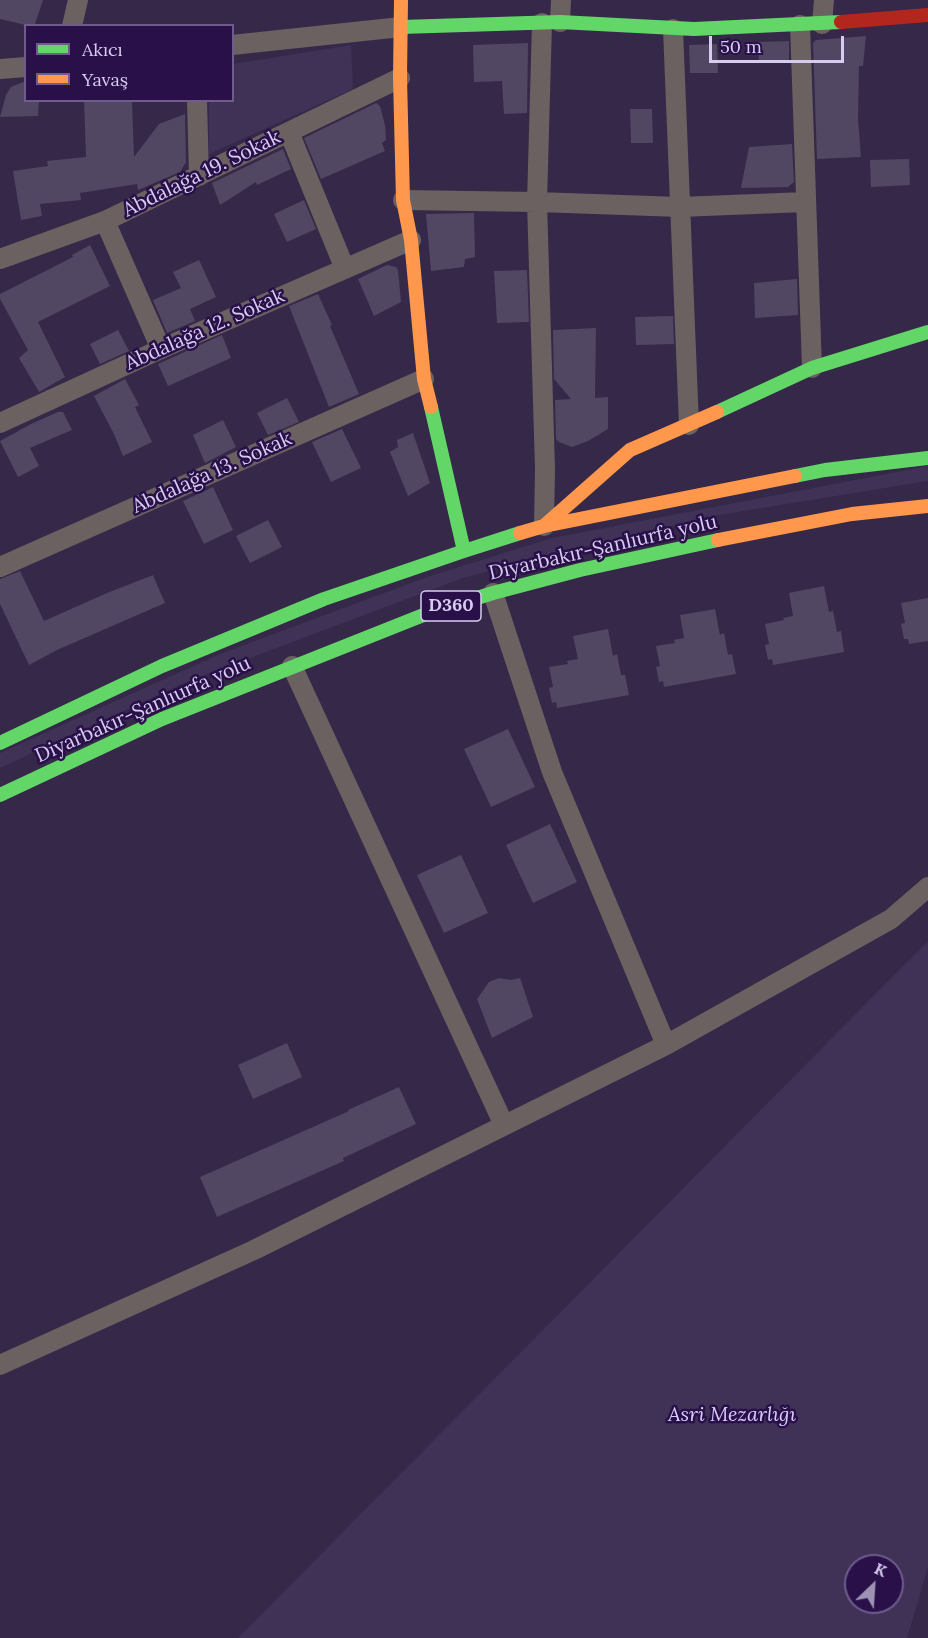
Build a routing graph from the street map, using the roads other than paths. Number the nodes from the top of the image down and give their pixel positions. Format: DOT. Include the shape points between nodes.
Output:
graph roads {
  1 [pos="78,0"];
  2 [pos="401,0"];
  3 [pos="561,0"];
  4 [pos="824,0"];
  5 [pos="928,15"];
  6 [pos="551,22"];
  7 [pos="72,24"];
  8 [pos="822,24"];
  9 [pos="800,25"];
  10 [pos="400,27"];
  11 [pos="673,28"];
  12 [pos="234,45"];
  13 [pos="24,67"];
  14 [pos="1,73"];
  15 [pos="400,78"];
  16 [pos="197,102"];
  17 [pos="289,132"];
  18 [pos="199,176"];
  19 [pos="403,200"];
  20 [pos="537,202"];
  21 [pos="805,202"];
  22 [pos="680,207"];
  23 [pos="105,221"];
  24 [pos="411,240"];
  25 [pos="0,259"];
  26 [pos="345,269"];
  27 [pos="928,332"];
  28 [pos="161,349"];
  29 [pos="812,368"];
  30 [pos="424,379"];
  31 [pos="0,423"];
  32 [pos="689,425"];
  33 [pos="928,458"];
  34 [pos="928,506"];
  35 [pos="544,526"];
  36 [pos="464,551"];
  37 [pos="0,567"];
  38 [pos="493,592"];
  39 [pos="292,666"];
  40 [pos="0,743"];
  41 [pos="0,795"];
  42 [pos="928,887"];
  43 [pos="666,1045"];
  44 [pos="504,1125"];
  45 [pos="0,1365"];
  1 -- 7 [label="street"];
  2 -- 10 [label="main road"];
  3 -- 6 [label="street"];
  4 -- 8 [label="street"];
  5 -- 8 [label="main road"];
  6 -- 10 [label="main road"];
  6 -- 11 [label="main road"];
  6 -- 20 [label="street"];
  8 -- 9 [label="main road"];
  9 -- 11 [label="main road"];
  9 -- 21 [label="street"];
  10 -- 12 [label="street"];
  10 -- 15 [label="main road"];
  11 -- 22 [label="street"];
  13 -- 14 [label="street"];
  15 -- 17 [label="street, Abdalağa 19. Sokak"];
  15 -- 19 [label="main road"];
  16 -- 18 [label="street"];
  17 -- 18 [label="street, Abdalağa 19. Sokak"];
  17 -- 26 [label="street"];
  18 -- 23 [label="street, Abdalağa 19. Sokak"];
  19 -- 20 [label="street"];
  19 -- 24 [label="main road"];
  20 -- 22 [label="street"];
  20 -- 35 [label="street"];
  21 -- 22 [label="street"];
  21 -- 29 [label="street"];
  22 -- 32 [label="street"];
  23 -- 25 [label="street, Abdalağa 19. Sokak"];
  23 -- 28 [label="street"];
  24 -- 26 [label="street, Abdalağa 12. Sokak"];
  24 -- 30 [label="main road"];
  26 -- 28 [label="street, Abdalağa 12. Sokak"];
  27 -- 29 [label="main road"];
  28 -- 31 [label="street, Abdalağa 12. Sokak"];
  29 -- 32 [label="main road"];
  30 -- 36 [label="main road"];
  30 -- 37 [label="street, Abdalağa 13. Sokak"];
  32 -- 35 [label="main road" via="630,450"];
  33 -- 35 [label="main road, Diyarbakır-Şanlıurfa yolu / D360" via="825,470"];
  34 -- 38 [label="main road, Diyarbakır-Şanlıurfa yolu / D360" via="852,514 703,543"];
  35 -- 36 [label="main road, Diyarbakır-Şanlıurfa yolu / D360"];
  36 -- 40 [label="main road, Diyarbakır-Şanlıurfa yolu / D360" via="324,599 162,666"];
  38 -- 39 [label="main road, Diyarbakır-Şanlıurfa yolu / D360"];
  38 -- 43 [label="street" via="552,772"];
  39 -- 41 [label="main road, Diyarbakır-Şanlıurfa yolu / D360" via="162,719"];
  39 -- 44 [label="street"];
  42 -- 43 [label="street" via="891,919"];
  43 -- 44 [label="street"];
  44 -- 45 [label="street" via="254,1250"];
}
